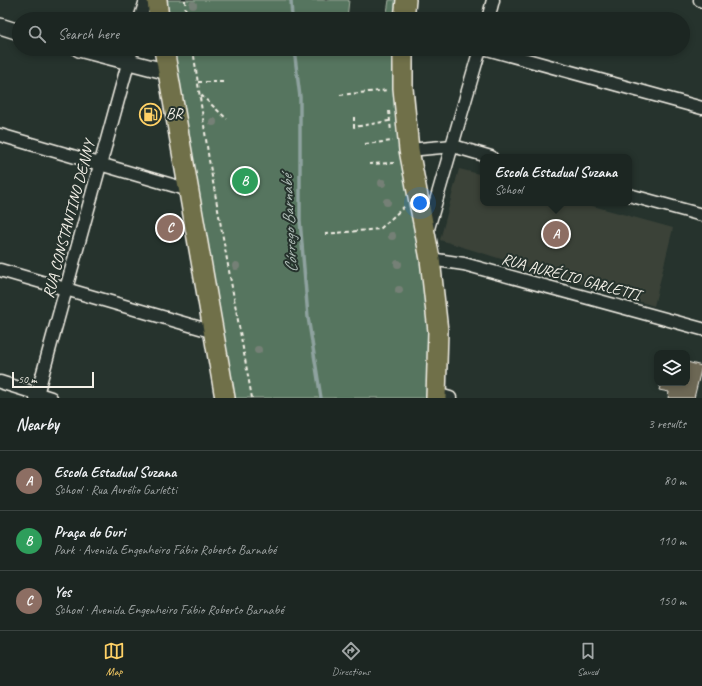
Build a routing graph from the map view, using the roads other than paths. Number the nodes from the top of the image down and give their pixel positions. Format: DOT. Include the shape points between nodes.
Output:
graph roads {
  1 [pos="146,0"];
  2 [pos="157,0"];
  3 [pos="406,0"];
  4 [pos="493,0"];
  5 [pos="142,12"];
  6 [pos="158,12"];
  7 [pos="405,12"];
  8 [pos="490,12"];
  9 [pos="0,26"];
  10 [pos="12,30"];
  11 [pos="130,56"];
  12 [pos="165,56"];
  13 [pos="403,56"];
  14 [pos="478,56"];
  15 [pos="513,56"];
  16 [pos="168,72"];
  17 [pos="702,108"];
  18 [pos="0,135"];
  19 [pos="453,146"];
  20 [pos="399,151"];
  21 [pos="481,154"];
  22 [pos="101,163"];
  23 [pos="189,190"];
  24 [pos="632,196"];
  25 [pos="702,215"];
  26 [pos="425,239"];
  27 [pos="430,260"];
  28 [pos="0,270"];
  29 [pos="66,290"];
  30 [pos="702,329"];
  31 [pos="214,332"];
  32 [pos="0,382"];
  33 [pos="37,396"];
  34 [pos="440,397"];
  35 [pos="51,398"];
  36 [pos="224,398"];
  1 -- 5 [label="street"];
  2 -- 6 [label="main road"];
  3 -- 7 [label="main road"];
  4 -- 8 [label="street"];
  9 -- 10 [label="street"];
  11 -- 16 [label="street"];
  11 -- 22 [label="street, RUA CONSTANTINO DENNY"];
  12 -- 16 [label="main road"];
  13 -- 20 [label="main road"];
  14 -- 19 [label="street"];
  15 -- 17 [label="street"];
  16 -- 23 [label="main road"];
  18 -- 22 [label="street"];
  19 -- 20 [label="street"];
  19 -- 21 [label="street"];
  19 -- 26 [label="street"];
  20 -- 26 [label="main road"];
  22 -- 23 [label="street"];
  22 -- 29 [label="street, RUA CONSTANTINO DENNY"];
  23 -- 31 [label="main road"];
  24 -- 25 [label="street"];
  26 -- 27 [label="main road"];
  27 -- 30 [label="street, RUA AURÉLIO GARLETTI" via="464,264"];
  27 -- 34 [label="main road" via="438,331"];
  28 -- 29 [label="street"];
  29 -- 31 [label="street"];
  29 -- 33 [label="street, RUA CONSTANTINO DENNY"];
  31 -- 36 [label="main road"];
  32 -- 33 [label="street"];
  33 -- 35 [label="street"];
}
